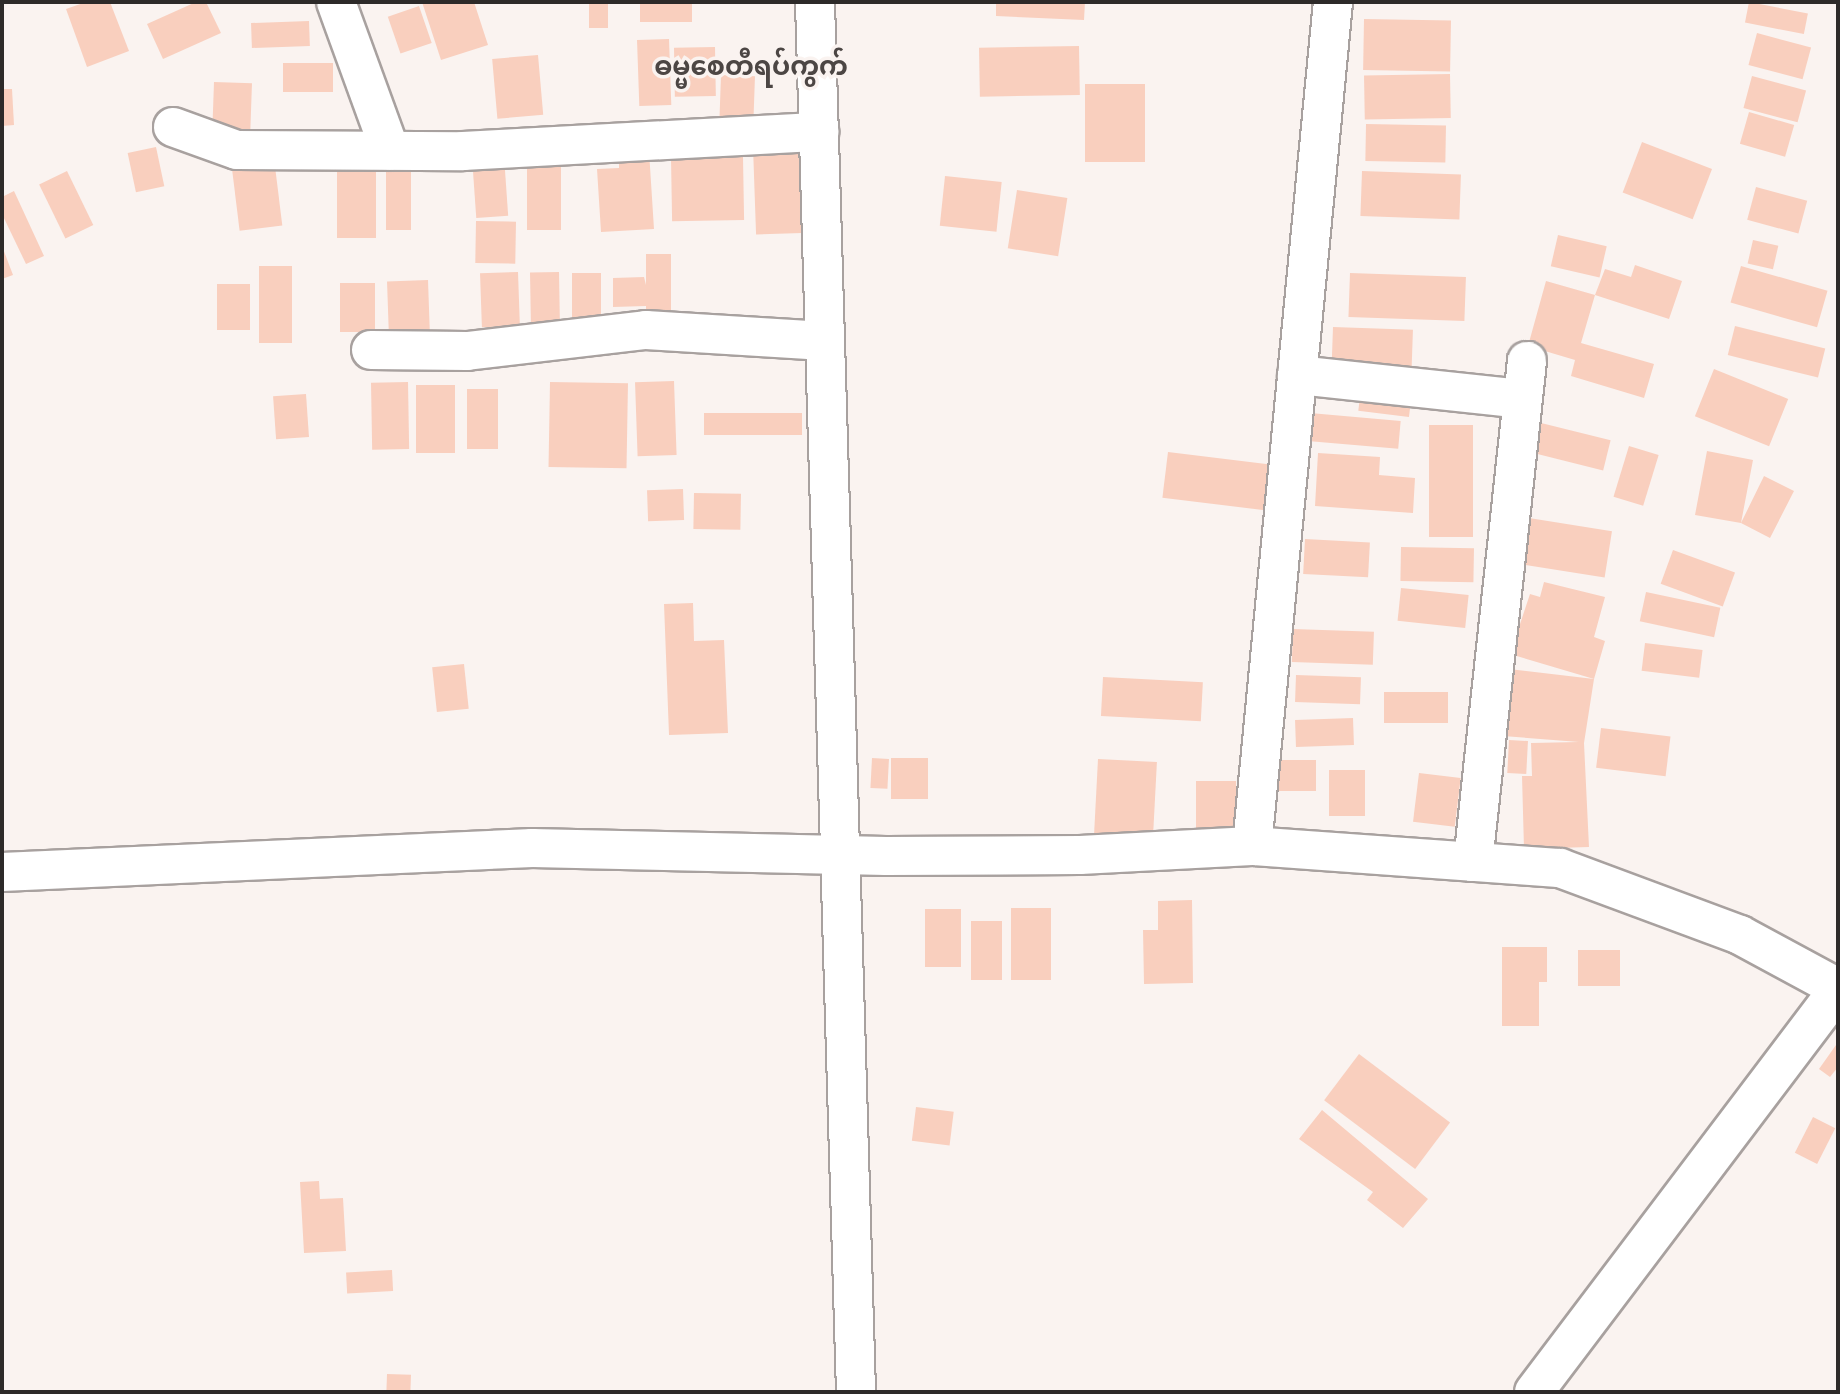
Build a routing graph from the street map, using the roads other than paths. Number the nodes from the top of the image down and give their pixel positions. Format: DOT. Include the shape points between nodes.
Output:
graph roads {
  1 [pos="336,2"];
  2 [pos="815,2"];
  3 [pos="1333,2"];
  4 [pos="173,127"];
  5 [pos="819,132"];
  6 [pos="390,150"];
  7 [pos="825,341"];
  8 [pos="371,350"];
  9 [pos="1527,361"];
  10 [pos="1297,375"];
  11 [pos="1521,399"];
  12 [pos="1252,846"];
  13 [pos="840,855"];
  14 [pos="1473,862"];
  15 [pos="2,872"];
  16 [pos="1838,989"];
  17 [pos="856,1392"];
  18 [pos="1534,1392"];
  1 -- 6 [label="street"];
  2 -- 5 [label="street"];
  3 -- 10 [label="street"];
  4 -- 6 [label="street" via="237,150"];
  5 -- 6 [label="street"];
  5 -- 7 [label="street"];
  7 -- 8 [label="street" via="646,330 467,351"];
  7 -- 13 [label="street"];
  9 -- 11 [label="street"];
  10 -- 11 [label="street"];
  10 -- 12 [label="street"];
  11 -- 14 [label="street"];
  12 -- 13 [label="street" via="1080,855"];
  12 -- 14 [label="street"];
  13 -- 15 [label="street" via="532,848"];
  13 -- 17 [label="street"];
  14 -- 16 [label="street" via="1560,868 1740,935"];
  16 -- 18 [label="street"];
}
